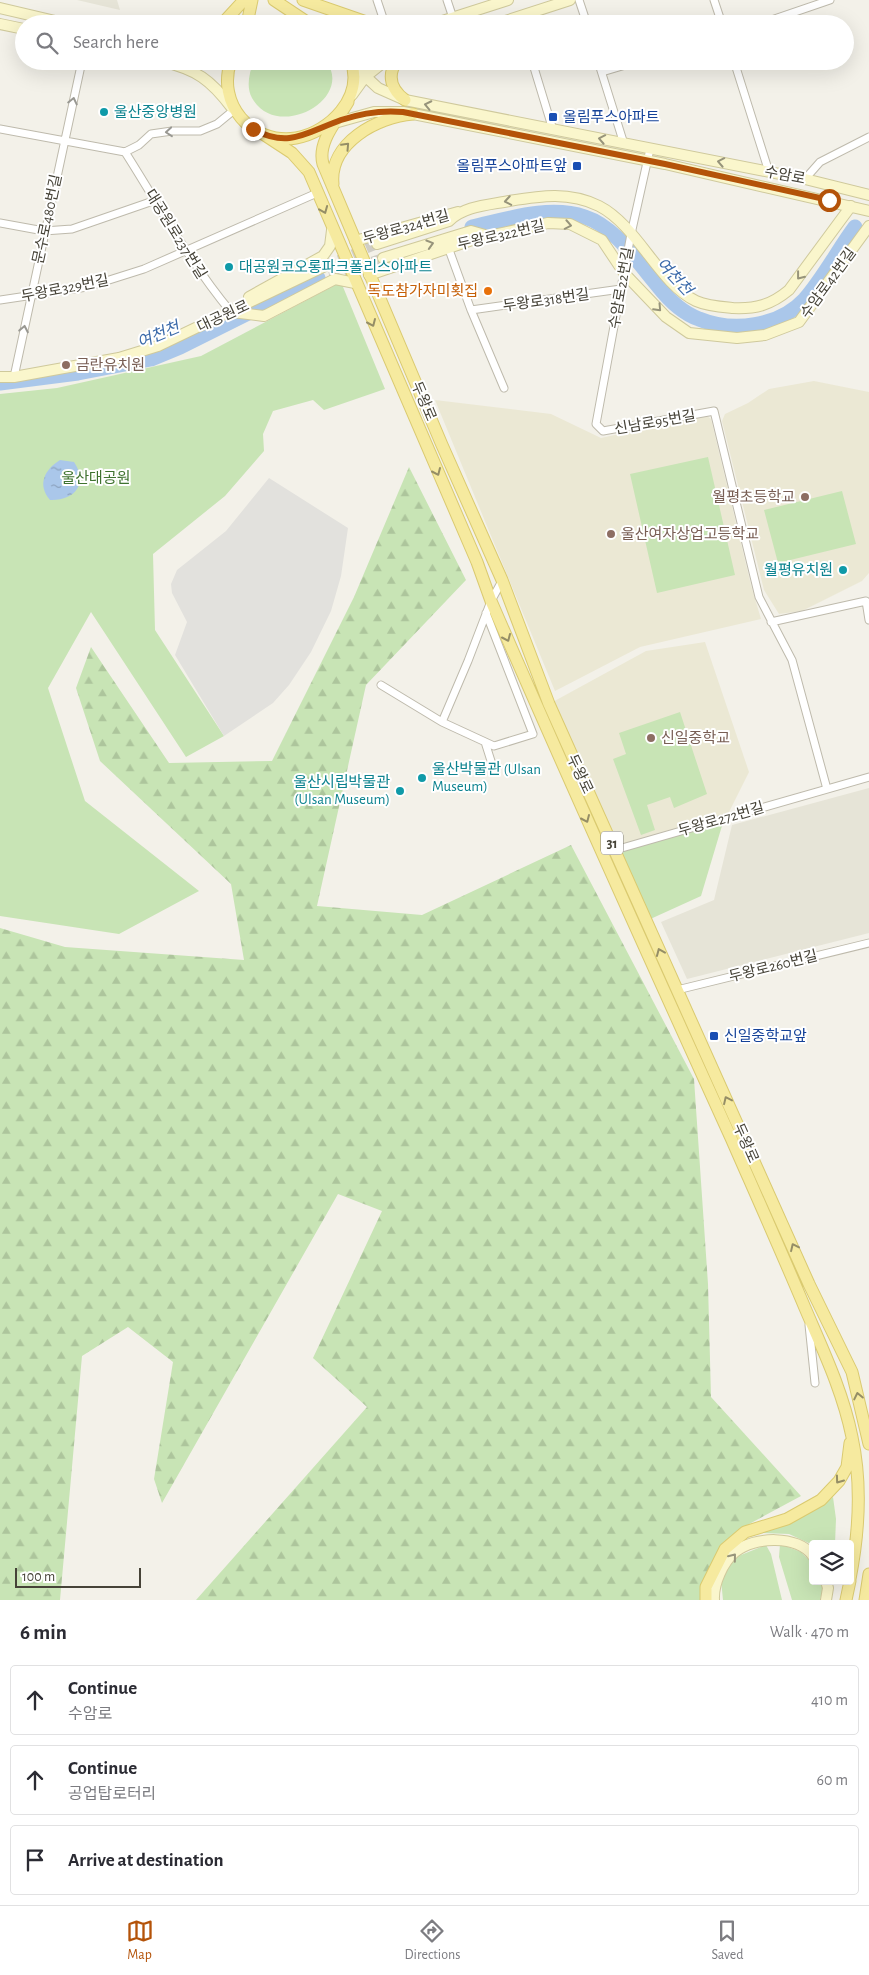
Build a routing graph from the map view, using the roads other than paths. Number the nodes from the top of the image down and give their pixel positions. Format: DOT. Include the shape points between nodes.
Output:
graph roads {
  1 [pos="244,0"];
  2 [pos="252,0"];
  3 [pos="274,0"];
  4 [pos="303,0"];
  5 [pos="377,0"];
  6 [pos="447,0"];
  7 [pos="508,0"];
  8 [pos="570,0"];
  9 [pos="579,0"];
  10 [pos="714,0"];
  11 [pos="830,0"];
  12 [pos="0,8"];
  13 [pos="30,15"];
  14 [pos="230,15"];
  15 [pos="249,15"];
  16 [pos="296,15"];
  17 [pos="346,15"];
  18 [pos="382,15"];
  19 [pos="452,15"];
  20 [pos="462,15"];
  21 [pos="532,15"];
  22 [pos="584,15"];
  23 [pos="719,15"];
  24 [pos="786,15"];
  25 [pos="0,24"];
  26 [pos="15,27"];
  27 [pos="80,70"];
  28 [pos="192,70"];
  29 [pos="230,70"];
  30 [pos="352,70"];
  31 [pos="358,70"];
  32 [pos="374,70"];
  33 [pos="392,70"];
  34 [pos="535,70"];
  35 [pos="609,70"];
  36 [pos="737,70"];
  37 [pos="602,72"];
  38 [pos="365,78"];
  39 [pos="406,100"];
  40 [pos="348,102"];
  41 [pos="234,110"];
  42 [pos="413,114"];
  43 [pos="336,122"];
  44 [pos="321,128"];
  45 [pos="0,130"];
  46 [pos="554,130"];
  47 [pos="263,134"];
  48 [pos="869,137"];
  49 [pos="64,141"];
  50 [pos="624,144"];
  51 [pos="650,149"];
  52 [pos="125,152"];
  53 [pos="648,161"];
  54 [pos="769,172"];
  55 [pos="805,179"];
  56 [pos="334,191"];
  57 [pos="317,193"];
  58 [pos="867,193"];
  59 [pos="156,200"];
  60 [pos="851,206"];
  61 [pos="869,211"];
  62 [pos="458,212"];
  63 [pos="0,223"];
  64 [pos="869,226"];
  65 [pos="332,230"];
  66 [pos="44,231"];
  67 [pos="631,234"];
  68 [pos="487,236"];
  69 [pos="355,241"];
  70 [pos="377,244"];
  71 [pos="448,247"];
  72 [pos="184,250"];
  73 [pos="383,258"];
  74 [pos="324,261"];
  75 [pos="624,272"];
  76 [pos="369,274"];
  77 [pos="332,278"];
  78 [pos="355,283"];
  79 [pos="621,289"];
  80 [pos="30,296"];
  81 [pos="0,300"];
  82 [pos="471,310"];
  83 [pos="231,312"];
  84 [pos="0,377"];
  85 [pos="14,377"];
  86 [pos="504,388"];
  87 [pos="597,428"];
  88 [pos="502,580"];
  89 [pos="491,602"];
  90 [pos="486,613"];
  91 [pos="869,620"];
  92 [pos="771,622"];
  93 [pos="381,685"];
  94 [pos="442,722"];
  95 [pos="485,742"];
  96 [pos="491,761"];
  97 [pos="869,777"];
  98 [pos="827,789"];
  99 [pos="615,850"];
  100 [pos="869,943"];
  101 [pos="676,990"];
  102 [pos="808,1314"];
  103 [pos="815,1383"];
  104 [pos="852,1434"];
  105 [pos="869,1444"];
  106 [pos="809,1553"];
  107 [pos="854,1559"];
  108 [pos="869,1574"];
  109 [pos="827,1585"];
  110 [pos="849,1585"];
  111 [pos="706,1600"];
  112 [pos="714,1600"];
  113 [pos="826,1600"];
  114 [pos="846,1600"];
  115 [pos="865,1600"];
  1 -- 14 [label="main road"];
  2 -- 15 [label="main road"];
  3 -- 16 [label="main road"];
  4 -- 17 [label="main road"];
  5 -- 18 [label="street"];
  6 -- 19 [label="street"];
  7 -- 20 [label="street"];
  8 -- 21 [label="street"];
  9 -- 22 [label="street"];
  10 -- 23 [label="street"];
  11 -- 24 [label="street"];
  12 -- 13 [label="street"];
  25 -- 26 [label="street"];
  49 -- 27 [label="street, 문수로480번길, one-way"];
  28 -- 41 [label="street" via="204,76"];
  29 -- 41 [label="main road" via="227,87"];
  30 -- 40 [label="main road" via="353,85"];
  31 -- 38 [label="street, 수암로"];
  32 -- 38 [label="street"];
  33 -- 39 [label="main road" via="391,82 395,91"];
  34 -- 46 [label="street"];
  35 -- 37 [label="street"];
  36 -- 54 [label="street"];
  37 -- 50 [label="street"];
  38 -- 39 [label="street, 수암로" via="389,94"];
  38 -- 40 [label="street"];
  46 -- 39 [label="street, 수암로, one-way"];
  40 -- 43 [label="main road, 두왕로"];
  40 -- 44 [label="main road"];
  41 -- 47 [label="main road" via="245,123"];
  41 -- 52 [label="street, one-way" via="217,124 200,131 151,134"];
  42 -- 43 [label="street, 수암로" via="374,112"];
  42 -- 53 [label="street, 수암로"];
  56 -- 42 [label="main road, one-way" via="335,163 344,147 382,122"];
  43 -- 44 [label="street, 수암로"];
  43 -- 56 [label="main road, 두왕로" via="321,154"];
  44 -- 47 [label="main road" via="295,138"];
  45 -- 49 [label="street"];
  50 -- 46 [label="street, 수암로, one-way"];
  47 -- 57 [label="main road" via="301,160"];
  48 -- 55 [label="street" via="820,162"];
  49 -- 52 [label="street"];
  49 -- 66 [label="street, 문수로480번길"];
  50 -- 51 [label="street, 수암로"];
  51 -- 53 [label="street, 수암로22번길"];
  54 -- 51 [label="street, 수암로, one-way"];
  52 -- 59 [label="street, 대공원로237번길"];
  53 -- 60 [label="street, 수암로"];
  53 -- 67 [label="street, 수암로22번길"];
  54 -- 55 [label="street, 수암로"];
  55 -- 58 [label="street, 수암로"];
  56 -- 69 [label="main road, 두왕로"];
  57 -- 65 [label="main road, one-way"];
  57 -- 72 [label="street, 두왕로329번길"];
  59 -- 66 [label="street" via="72,228"];
  59 -- 72 [label="street, 대공원로237번길"];
  60 -- 61 [label="street, 수암로"];
  60 -- 67 [label="street, 두왕로324번길, one-way" via="799,278 778,300 763,307 741,308 696,301 677,287"];
  67 -- 62 [label="street, 두왕로324번길, one-way" via="617,217 598,206 553,194"];
  62 -- 69 [label="street, 두왕로324번길"];
  62 -- 70 [label="street, 두왕로324번길" via="450,221"];
  63 -- 66 [label="street"];
  75 -- 64 [label="street, 수암로42번길, one-way" via="666,317 689,333 737,338 764,335 799,322"];
  65 -- 74 [label="street"];
  65 -- 78 [label="main road"];
  66 -- 80 [label="street, 문수로480번길"];
  67 -- 75 [label="street, 수암로22번길"];
  68 -- 71 [label="street, 두왕로322번길"];
  73 -- 68 [label="street, one-way" via="471,231"];
  68 -- 75 [label="street, 두왕로322번길, one-way" via="548,223 570,224 602,240"];
  69 -- 76 [label="main road, 두왕로 / 31"];
  71 -- 76 [label="street, 두왕로322번길"];
  71 -- 82 [label="street, 두왕로322번길"];
  72 -- 80 [label="street, 두왕로329번길" via="144,269 87,287"];
  72 -- 83 [label="street, 대공원로237번길"];
  74 -- 77 [label="street" via="331,266"];
  74 -- 83 [label="street, 대공원로" via="246,299"];
  75 -- 79 [label="street, 수암로22번길"];
  76 -- 88 [label="main road, 두왕로 / 31"];
  77 -- 78 [label="street"];
  77 -- 83 [label="street" via="264,316"];
  78 -- 89 [label="main road, one-way" via="477,562"];
  79 -- 82 [label="street, 두왕로318번길"];
  79 -- 87 [label="street, 수암로22번길"];
  80 -- 81 [label="street, 두왕로329번길"];
  85 -- 80 [label="street, 문수로480번길, one-way"];
  82 -- 86 [label="street, 두왕로322번길"];
  83 -- 85 [label="street, 대공원로" via="158,346 119,358"];
  84 -- 85 [label="street, 대공원로"];
  87 -- 92 [label="street, 신남로95번길" via="603,431 714,411 759,597"];
  88 -- 89 [label="street"];
  88 -- 99 [label="main road, 두왕로 / 31" via="548,704"];
  89 -- 90 [label="street"];
  89 -- 102 [label="main road, one-way"];
  90 -- 94 [label="street"];
  90 -- 95 [label="street" via="533,734 494,746"];
  91 -- 92 [label="street" via="866,601"];
  92 -- 98 [label="street" via="792,660"];
  93 -- 94 [label="street"];
  94 -- 95 [label="street"];
  95 -- 96 [label="street"];
  97 -- 98 [label="street, 두왕로272번길"];
  98 -- 99 [label="street, 두왕로272번길"];
  101 -- 99 [label="main road, 두왕로 / 31, one-way"];
  100 -- 101 [label="street, 두왕로260번길"];
  105 -- 101 [label="main road, 두왕로 / 31, one-way" via="852,1372"];
  102 -- 103 [label="street"];
  102 -- 104 [label="main road" via="835,1379"];
  104 -- 107 [label="main road" via="858,1496"];
  104 -- 111 [label="main road, one-way" via="847,1467 839,1481 821,1500 787,1519 745,1532 725,1549 706,1587"];
  112 -- 106 [label="street, one-way" via="718,1578 736,1552 763,1539 793,1543"];
  108 -- 115 [label="main road"];
  109 -- 113 [label="street"];
  110 -- 114 [label="main road"];
}
